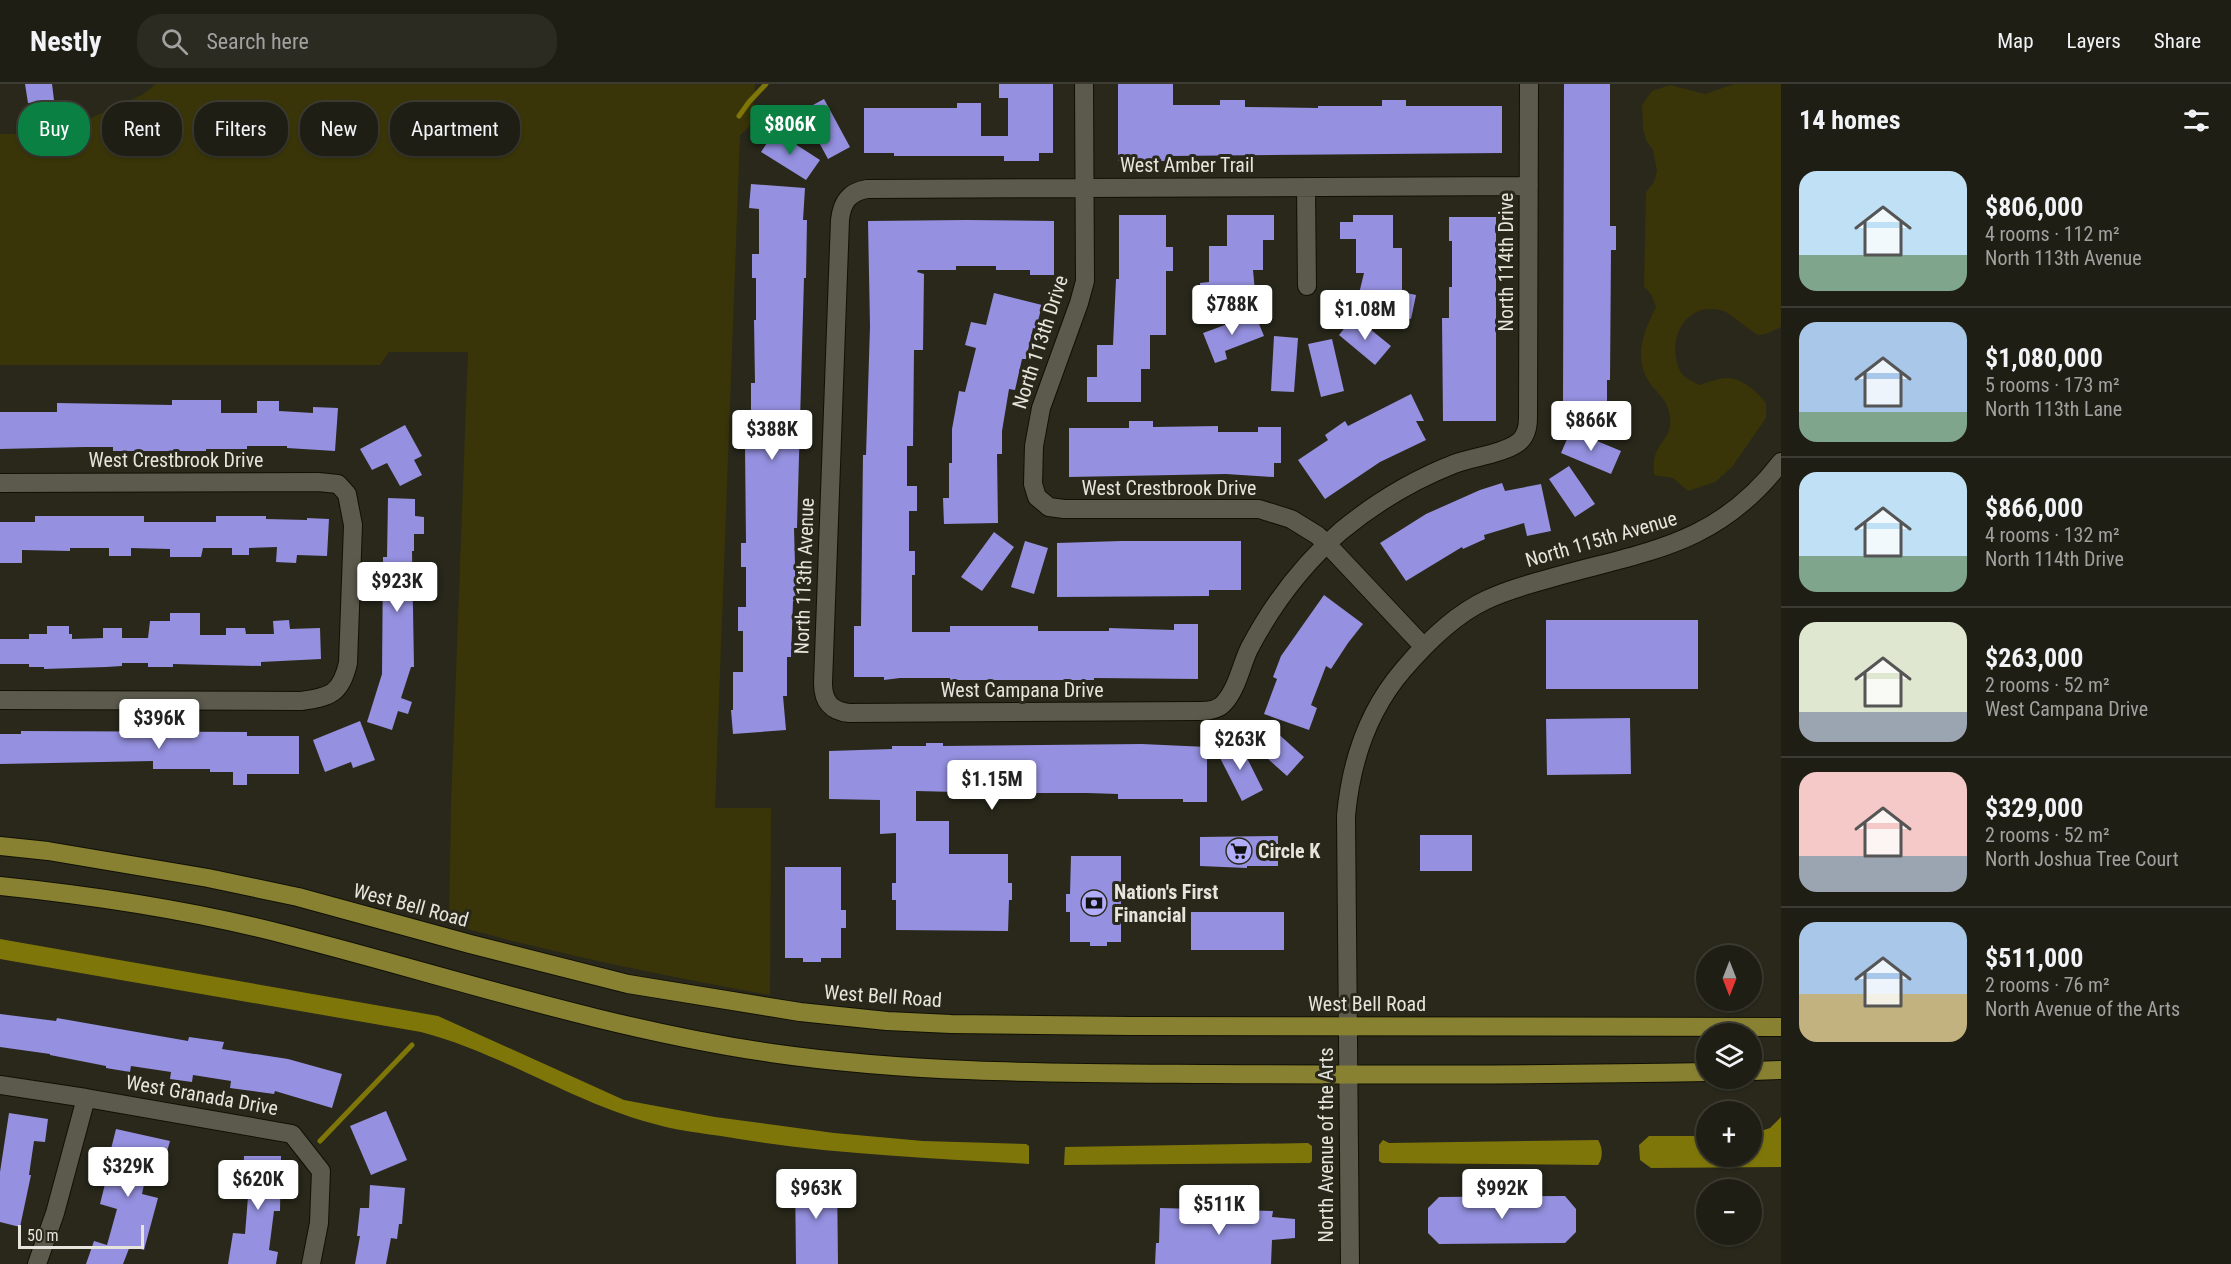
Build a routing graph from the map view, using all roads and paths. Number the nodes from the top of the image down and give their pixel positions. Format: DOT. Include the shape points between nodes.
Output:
graph roads {
  1 [pos="1084,84"];
  2 [pos="1528,84"];
  3 [pos="1529,186"];
  4 [pos="1306,187"];
  5 [pos="1085,188"];
  6 [pos="847,198"];
  7 [pos="1307,286"];
  8 [pos="1781,462"];
  9 [pos="0,483"];
  10 [pos="1042,503"];
  11 [pos="1327,544"];
  12 [pos="1423,646"];
  13 [pos="0,700"];
  14 [pos="828,704"];
  15 [pos="0,846"];
  16 [pos="0,886"];
  17 [pos="1348,1026"];
  18 [pos="1781,1027"];
  19 [pos="1781,1070"];
  20 [pos="1762,1071"];
  21 [pos="1696,1072"];
  22 [pos="1348,1074"];
  23 [pos="0,1085"];
  24 [pos="86,1098"];
  25 [pos="37,1264"];
  26 [pos="310,1264"];
  27 [pos="1350,1264"];
  1 -- 5 [label="street, North 113th Drive"];
  2 -- 3 [label="street, North 114th Drive"];
  3 -- 4 [label="street, West Amber Trail"];
  3 -- 11 [label="street, North 114th Drive" via="1528,418 1523,438 1412,483 1366,512"];
  4 -- 5 [label="street, West Amber Trail"];
  4 -- 7 [label="street"];
  5 -- 6 [label="street, West Amber Trail" via="867,189"];
  5 -- 10 [label="street, North 113th Drive" via="1085,281 1035,433 1033,484"];
  6 -- 14 [label="street, North 113th Avenue" via="840,219 837,279 823,683"];
  8 -- 12 [label="street, North 115th Avenue" via="1752,496 1715,525 1665,547 1485,600"];
  9 -- 13 [label="street, West Crestbrook Drive" via="338,484 347,494 353,525 348,663 344,680 323,698"];
  10 -- 11 [label="street, West Crestbrook Drive" via="1064,509 1259,509 1291,519"];
  11 -- 12 [label="street, West Crestbrook Drive"];
  11 -- 14 [label="street, West Campana Drive" via="1271,612 1227,699 1218,708 849,713"];
  12 -- 17 [label="street, North 115th Avenue" via="1387,689 1373,713 1350,781"];
  15 -- 17 [label="main road, West Bell Road" via="208,878 298,897 628,984 800,1012 924,1023"];
  16 -- 22 [label="main road" via="80,895 286,935 567,1011 773,1053 944,1070"];
  17 -- 18 [label="main road, West Bell Road"];
  17 -- 22 [label="street, North Avenue of the Arts"];
  19 -- 20 [label="main road"];
  21 -- 22 [label="main road"];
  22 -- 27 [label="street, North Avenue of the Arts"];
  23 -- 24 [label="street, West Granada Drive"];
  24 -- 25 [label="street"];
  24 -- 26 [label="street, West Granada Drive" via="292,1134 321,1171 319,1223"];
}
